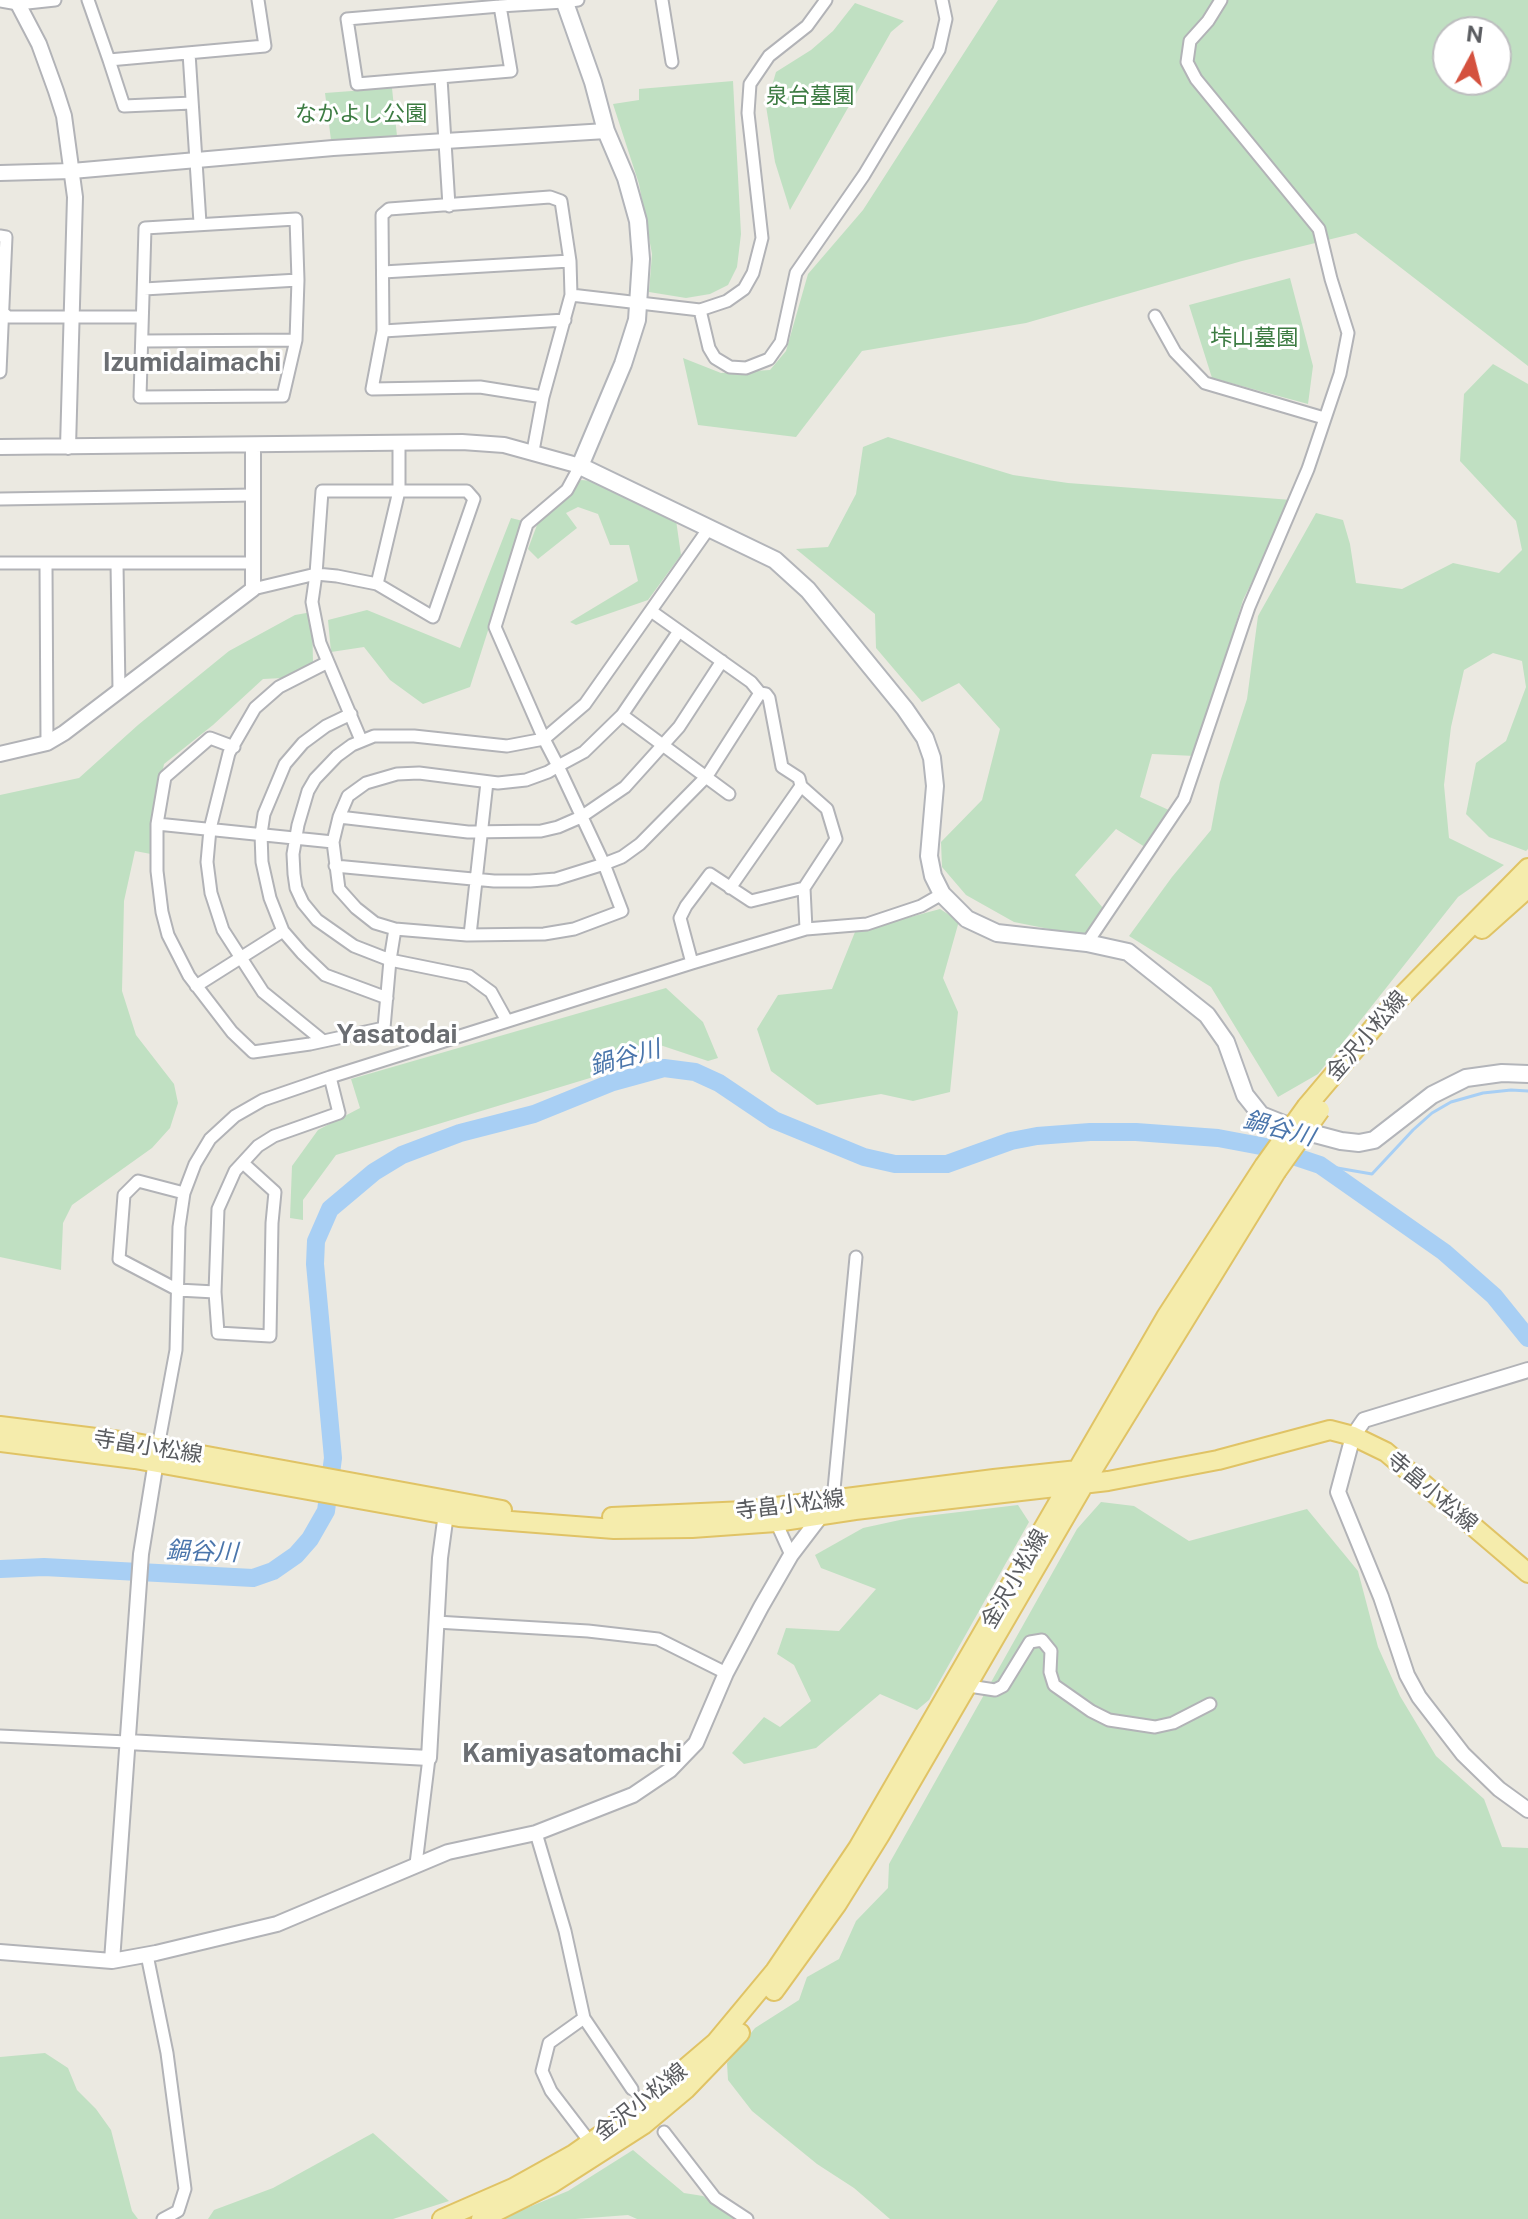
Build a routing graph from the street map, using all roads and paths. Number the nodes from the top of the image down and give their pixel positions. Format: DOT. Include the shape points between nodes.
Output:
graph roads {
  1 [pos="55,0"];
  2 [pos="88,0"];
  3 [pos="258,0"];
  4 [pos="662,0"];
  5 [pos="826,0"];
  6 [pos="942,0"];
  7 [pos="1221,0"];
  8 [pos="0,1"];
  9 [pos="569,1"];
  10 [pos="17,2"];
  11 [pos="500,6"];
  12 [pos="189,53"];
  13 [pos="109,60"];
  14 [pos="672,62"];
  15 [pos="441,78"];
  16 [pos="192,103"];
  17 [pos="606,131"];
  18 [pos="446,142"];
  19 [pos="194,160"];
  20 [pos="72,171"];
  21 [pos="0,173"];
  22 [pos="449,206"];
  23 [pos="200,223"];
  24 [pos="0,236"];
  25 [pos="570,261"];
  26 [pos="383,272"];
  27 [pos="298,280"];
  28 [pos="144,289"];
  29 [pos="571,295"];
  30 [pos="639,303"];
  31 [pos="700,310"];
  32 [pos="1,311"];
  33 [pos="1155,316"];
  34 [pos="142,317"];
  35 [pos="71,318"];
  36 [pos="565,320"];
  37 [pos="383,331"];
  38 [pos="296,340"];
  39 [pos="143,341"];
  40 [pos="0,372"];
  41 [pos="543,397"];
  42 [pos="1324,418"];
  43 [pos="399,443"];
  44 [pos="253,446"];
  45 [pos="0,447"];
  46 [pos="68,447"];
  47 [pos="533,451"];
  48 [pos="580,466"];
  49 [pos="399,491"];
  50 [pos="254,495"];
  51 [pos="0,499"];
  52 [pos="709,528"];
  53 [pos="0,563"];
  54 [pos="254,563"];
  55 [pos="117,564"];
  56 [pos="46,565"];
  57 [pos="316,574"];
  58 [pos="377,584"];
  59 [pos="253,589"];
  60 [pos="651,611"];
  61 [pos="679,631"];
  62 [pos="722,661"];
  63 [pos="328,662"];
  64 [pos="119,690"];
  65 [pos="760,693"];
  66 [pos="351,714"];
  67 [pos="622,715"];
  68 [pos="544,739"];
  69 [pos="361,740"];
  70 [pos="47,743"];
  71 [pos="665,745"];
  72 [pos="234,747"];
  73 [pos="0,754"];
  74 [pos="558,766"];
  75 [pos="707,776"];
  76 [pos="487,782"];
  77 [pos="801,786"];
  78 [pos="729,794"];
  79 [pos="339,817"];
  80 [pos="581,817"];
  81 [pos="157,824"];
  82 [pos="210,829"];
  83 [pos="482,832"];
  84 [pos="261,834"];
  85 [pos="296,838"];
  86 [pos="333,842"];
  87 [pos="604,864"];
  88 [pos="335,866"];
  89 [pos="1528,868"];
  90 [pos="476,880"];
  91 [pos="730,888"];
  92 [pos="804,888"];
  93 [pos="1528,888"];
  94 [pos="942,894"];
  95 [pos="395,929"];
  96 [pos="806,929"];
  97 [pos="283,931"];
  98 [pos="470,935"];
  99 [pos="1087,943"];
  100 [pos="240,959"];
  101 [pos="390,960"];
  102 [pos="692,963"];
  103 [pos="196,986"];
  104 [pos="387,998"];
  105 [pos="507,1021"];
  106 [pos="322,1040"];
  107 [pos="1528,1074"];
  108 [pos="330,1077"];
  109 [pos="1314,1108"];
  110 [pos="243,1163"];
  111 [pos="184,1193"];
  112 [pos="856,1257"];
  113 [pos="178,1290"];
  114 [pos="215,1292"];
  115 [pos="1524,1371"];
  116 [pos="0,1426"];
  117 [pos="1353,1436"];
  118 [pos="0,1442"];
  119 [pos="157,1455"];
  120 [pos="1086,1479"];
  121 [pos="833,1500"];
  122 [pos="447,1508"];
  123 [pos="821,1516"];
  124 [pos="776,1522"];
  125 [pos="791,1555"];
  126 [pos="1528,1573"];
  127 [pos="436,1622"];
  128 [pos="726,1673"];
  129 [pos="969,1686"];
  130 [pos="1210,1704"];
  131 [pos="0,1736"];
  132 [pos="127,1742"];
  133 [pos="429,1758"];
  134 [pos="1528,1810"];
  135 [pos="536,1833"];
  136 [pos="416,1864"];
  137 [pos="0,1952"];
  138 [pos="147,1955"];
  139 [pos="112,1961"];
  140 [pos="584,2018"];
  141 [pos="632,2089"];
  142 [pos="664,2132"];
  143 [pos="590,2142"];
  144 [pos="163,2219"];
  145 [pos="442,2219"];
  146 [pos="481,2219"];
  147 [pos="747,2219"];
  1 -- 10 [label="street"];
  2 -- 13 [label="street"];
  3 -- 12 [label="street" via="265,46"];
  4 -- 14 [label="street"];
  5 -- 31 [label="street" via="807,26 769,56 750,84 761,248 744,289"];
  6 -- 31 [label="street" via="946,19 939,50 864,175 796,273 781,342 769,359 746,368 715,358"];
  7 -- 42 [label="street" via="1190,41 1187,62 1319,229 1348,333"];
  8 -- 10 [label="street"];
  9 -- 11 [label="street"];
  9 -- 17 [label="main road"];
  10 -- 20 [label="street" via="56,91"];
  11 -- 15 [label="street" via="511,71"];
  11 -- 15 [label="street" via="347,19 357,84"];
  12 -- 13 [label="street"];
  12 -- 16 [label="street"];
  13 -- 16 [label="street" via="124,106"];
  15 -- 18 [label="street"];
  16 -- 19 [label="street"];
  17 -- 18 [label="street"];
  17 -- 30 [label="main road" via="638,221"];
  18 -- 19 [label="street"];
  18 -- 22 [label="street"];
  19 -- 20 [label="street"];
  19 -- 23 [label="street"];
  20 -- 21 [label="street"];
  20 -- 35 [label="street"];
  22 -- 25 [label="street" via="550,197 561,201"];
  22 -- 26 [label="street" via="389,209 382,215"];
  23 -- 27 [label="street" via="296,219"];
  23 -- 28 [label="street" via="145,228"];
  24 -- 32 [label="street" via="6,237"];
  25 -- 26 [label="street"];
  25 -- 29 [label="street"];
  26 -- 37 [label="street"];
  27 -- 28 [label="street"];
  27 -- 38 [label="street"];
  28 -- 34 [label="street"];
  29 -- 30 [label="street"];
  29 -- 36 [label="street"];
  30 -- 31 [label="street"];
  30 -- 48 [label="main road" via="623,364"];
  32 -- 35 [label="street" via="8,317"];
  32 -- 40 [label="street"];
  33 -- 42 [label="street" via="1175,352 1205,383"];
  34 -- 35 [label="street"];
  34 -- 39 [label="street"];
  35 -- 46 [label="street"];
  36 -- 37 [label="street"];
  36 -- 41 [label="street"];
  37 -- 41 [label="street" via="372,389 480,387"];
  38 -- 39 [label="street"];
  38 -- 39 [label="street" via="283,396 140,397"];
  41 -- 47 [label="street"];
  42 -- 99 [label="street" via="1249,607 1184,799"];
  43 -- 44 [label="street"];
  43 -- 47 [label="street" via="462,442"];
  43 -- 49 [label="street"];
  44 -- 46 [label="street"];
  44 -- 50 [label="street"];
  45 -- 46 [label="street"];
  47 -- 48 [label="street"];
  48 -- 52 [label="main road"];
  48 -- 68 [label="street" via="567,490 527,524 495,627"];
  49 -- 57 [label="street" via="322,491"];
  49 -- 58 [label="street"];
  49 -- 58 [label="street" via="467,491 474,499 433,617"];
  50 -- 51 [label="street"];
  50 -- 54 [label="street"];
  52 -- 60 [label="street"];
  52 -- 94 [label="main road" via="775,560 808,590 925,738 935,786 929,856"];
  53 -- 56 [label="street"];
  54 -- 55 [label="street"];
  54 -- 59 [label="street"];
  55 -- 56 [label="street"];
  55 -- 64 [label="street"];
  56 -- 70 [label="street"];
  57 -- 58 [label="street"];
  57 -- 59 [label="street"];
  57 -- 63 [label="street" via="312,602"];
  59 -- 64 [label="street"];
  60 -- 61 [label="street"];
  60 -- 68 [label="street" via="585,704"];
  61 -- 62 [label="street"];
  61 -- 67 [label="street"];
  62 -- 65 [label="street"];
  62 -- 71 [label="street"];
  63 -- 66 [label="street"];
  63 -- 72 [label="street" via="279,687 255,708"];
  64 -- 70 [label="street"];
  65 -- 75 [label="street"];
  65 -- 77 [label="street" via="769,698 782,767 799,778"];
  66 -- 69 [label="street"];
  66 -- 84 [label="street" via="314,735 285,764"];
  67 -- 71 [label="street"];
  67 -- 74 [label="street" via="584,752"];
  68 -- 69 [label="street" via="507,746 414,736"];
  68 -- 74 [label="street"];
  69 -- 85 [label="street" via="315,779"];
  70 -- 73 [label="street"];
  71 -- 75 [label="street"];
  71 -- 80 [label="street" via="625,787"];
  72 -- 81 [label="street" via="210,738 165,777"];
  72 -- 82 [label="street"];
  74 -- 76 [label="street" via="526,780"];
  74 -- 80 [label="street"];
  75 -- 78 [label="street"];
  75 -- 87 [label="street" via="640,844"];
  76 -- 79 [label="street" via="397,774 366,783 348,796"];
  76 -- 83 [label="street"];
  77 -- 91 [label="street"];
  77 -- 92 [label="street" via="827,809 836,839"];
  79 -- 83 [label="street"];
  79 -- 86 [label="street"];
  80 -- 83 [label="street" via="541,831"];
  80 -- 87 [label="street"];
  81 -- 82 [label="street"];
  81 -- 103 [label="street" via="162,912 168,935"];
  82 -- 84 [label="street"];
  82 -- 100 [label="street" via="211,893"];
  83 -- 90 [label="street"];
  84 -- 85 [label="street"];
  84 -- 97 [label="street" via="270,898"];
  85 -- 86 [label="street"];
  85 -- 101 [label="street" via="294,874 303,903 335,934"];
  86 -- 88 [label="street"];
  87 -- 90 [label="street" via="556,879"];
  87 -- 98 [label="street" via="622,911 544,934"];
  88 -- 90 [label="street"];
  88 -- 95 [label="street" via="339,889 356,908 375,923"];
  89 -- 109 [label="main road, 金沢小松線" via="1390,1008"];
  90 -- 98 [label="street"];
  91 -- 92 [label="street" via="751,901"];
  91 -- 102 [label="street" via="710,874 686,906 680,918"];
  92 -- 96 [label="street"];
  93 -- 109 [label="main road, 金沢小松線" via="1481,929"];
  94 -- 96 [label="street" via="867,924"];
  94 -- 99 [label="main road" via="967,919 997,933"];
  95 -- 98 [label="street"];
  95 -- 101 [label="street"];
  96 -- 102 [label="street"];
  97 -- 100 [label="street"];
  97 -- 104 [label="street" via="325,975"];
  99 -- 107 [label="main road" via="1128,952 1207,1015 1226,1042 1245,1095 1261,1115 1296,1129 1341,1141 1374,1140 1432,1095 1466,1078"];
  100 -- 103 [label="street"];
  100 -- 106 [label="street" via="263,992"];
  101 -- 104 [label="street"];
  101 -- 105 [label="street" via="469,976 491,992"];
  102 -- 105 [label="street"];
  103 -- 106 [label="street" via="253,1052"];
  104 -- 106 [label="street" via="384,1028"];
  105 -- 108 [label="street"];
  108 -- 110 [label="street" via="339,1113 274,1136"];
  108 -- 111 [label="street" via="263,1100 235,1116 210,1139"];
  109 -- 120 [label="main road, 金沢小松線, bridge" via="1166,1317"];
  110 -- 114 [label="street" via="218,1209"];
  110 -- 114 [label="street" via="275,1192 270,1336 218,1333"];
  111 -- 113 [label="street"];
  111 -- 113 [label="street" via="138,1181 124,1195 119,1259"];
  112 -- 121 [label="street"];
  113 -- 114 [label="street"];
  113 -- 119 [label="street" via="176,1350"];
  115 -- 117 [label="street" via="1364,1420"];
  116 -- 119 [label="main road, 寺畠小松線"];
  117 -- 120 [label="main road, 寺畠小松線" via="1330,1430 1218,1460"];
  117 -- 126 [label="main road, 寺畠小松線" via="1386,1452"];
  117 -- 134 [label="street" via="1338,1492 1407,1675 1463,1754"];
  118 -- 119 [label="main road, 寺畠小松線"];
  119 -- 122 [label="main road, 寺畠小松線"];
  119 -- 132 [label="street" via="141,1554"];
  120 -- 121 [label="main road, 寺畠小松線"];
  120 -- 123 [label="main road, 寺畠小松線"];
  120 -- 129 [label="main road, 金沢小松線"];
  120 -- 143 [label="main road, 金沢小松線" via="858,1848 775,1971 716,2042"];
  121 -- 122 [label="main road, 寺畠小松線" via="745,1511 614,1517"];
  121 -- 123 [label="street"];
  122 -- 124 [label="main road, 寺畠小松線" via="614,1529"];
  122 -- 127 [label="street"];
  123 -- 124 [label="main road, 寺畠小松線"];
  123 -- 125 [label="street"];
  124 -- 125 [label="street"];
  125 -- 128 [label="street"];
  127 -- 128 [label="street" via="658,1639"];
  127 -- 133 [label="street"];
  128 -- 135 [label="street" via="696,1743 670,1770 633,1795"];
  129 -- 130 [label="street" via="1003,1686 1030,1642 1042,1640 1051,1651 1054,1685 1109,1720 1155,1727"];
  129 -- 146 [label="main road, 金沢小松線" via="837,1904 793,1968 724,2051 643,2125 551,2184"];
  131 -- 132 [label="street"];
  132 -- 133 [label="street"];
  132 -- 139 [label="street"];
  133 -- 136 [label="street"];
  135 -- 136 [label="street"];
  135 -- 140 [label="street"];
  136 -- 138 [label="street" via="277,1924"];
  137 -- 139 [label="street"];
  138 -- 139 [label="street"];
  138 -- 144 [label="street" via="167,2053 185,2189 178,2211"];
  140 -- 141 [label="street"];
  140 -- 143 [label="street" via="549,2043 542,2071"];
  142 -- 147 [label="street" via="715,2198"];
  143 -- 145 [label="main road, 金沢小松線" via="513,2188"];
}
